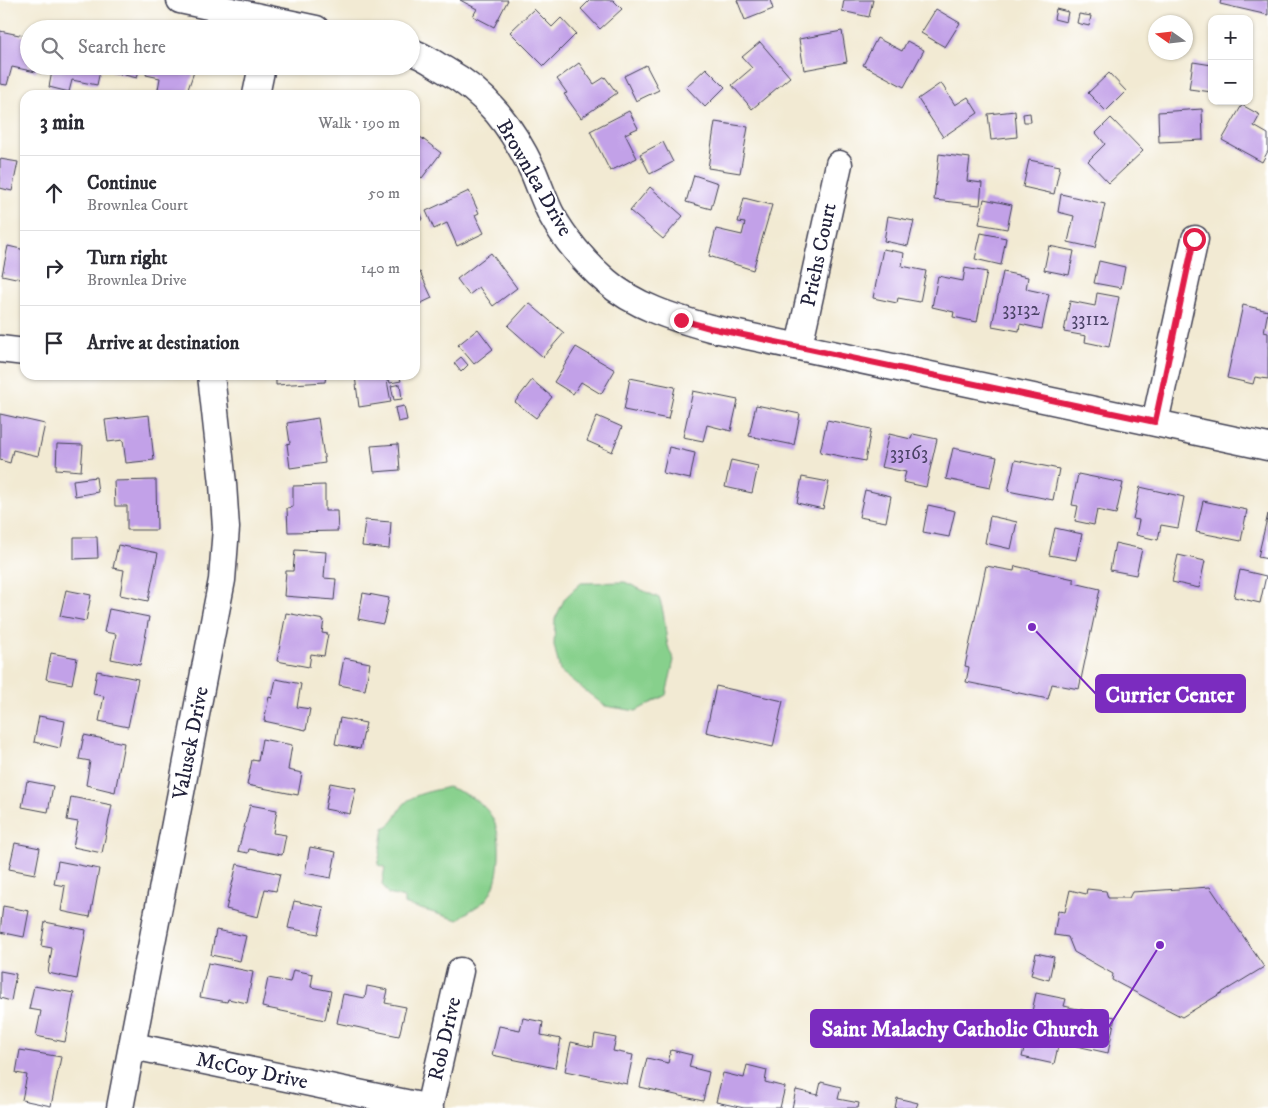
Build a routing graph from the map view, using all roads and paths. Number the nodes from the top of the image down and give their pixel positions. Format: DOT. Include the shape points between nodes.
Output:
graph roads {
  1 [pos="180,0"];
  2 [pos="272,16"];
  3 [pos="286,20"];
  4 [pos="420,57"];
  5 [pos="260,75"];
  6 [pos="257,90"];
  7 [pos="839,164"];
  8 [pos="1194,239"];
  9 [pos="800,346"];
  10 [pos="0,349"];
  11 [pos="20,351"];
  12 [pos="212,380"];
  13 [pos="1155,422"];
  14 [pos="1268,446"];
  15 [pos="460,971"];
  16 [pos="133,1046"];
  17 [pos="120,1108"];
  18 [pos="429,1108"];
  1 -- 2 [label="street"];
  2 -- 3 [label="street"];
  4 -- 9 [label="street, Brownlea Drive" via="453,74 483,96 511,129 551,214 576,250 606,282 628,296 681,320"];
  5 -- 6 [label="street"];
  7 -- 9 [label="street, Priehs Court"];
  8 -- 13 [label="street"];
  9 -- 13 [label="street, Brownlea Drive"];
  10 -- 11 [label="street"];
  12 -- 16 [label="street, Valusek Drive" via="226,528 222,580"];
  13 -- 14 [label="street, Brownlea Drive"];
  15 -- 18 [label="street, Rob Drive"];
  16 -- 17 [label="street, Valusek Drive"];
  16 -- 18 [label="street, McCoy Drive"];
}
